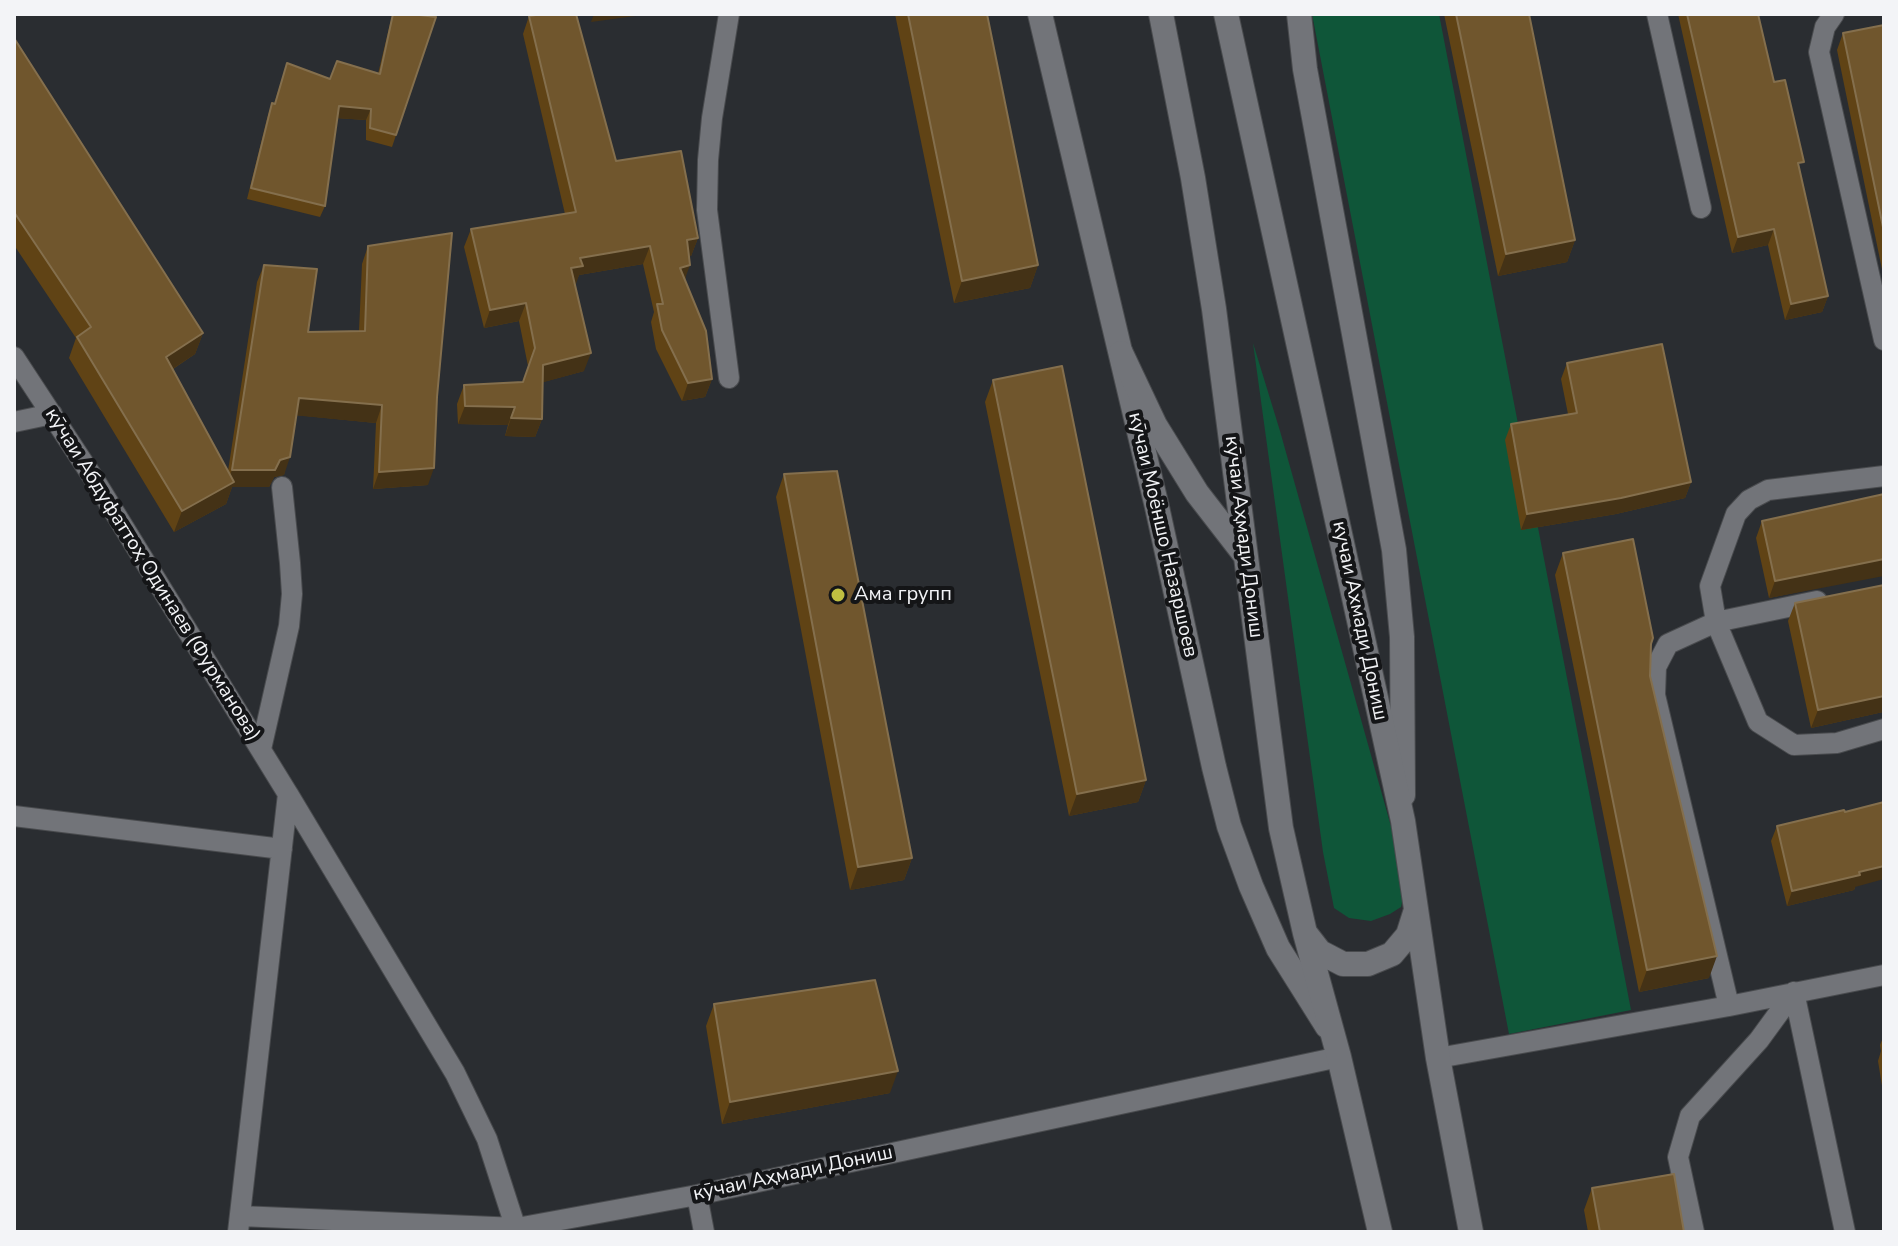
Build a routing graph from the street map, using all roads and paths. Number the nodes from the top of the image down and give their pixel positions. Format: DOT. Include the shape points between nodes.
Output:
graph roads {
  1 [pos="729,14"];
  2 [pos="1040,14"];
  3 [pos="1161,14"];
  4 [pos="1226,14"];
  5 [pos="1299,14"];
  6 [pos="1657,14"];
  7 [pos="1834,14"];
  8 [pos="1701,208"];
  9 [pos="1884,340"];
  10 [pos="1121,353"];
  11 [pos="14,357"];
  12 [pos="729,378"];
  13 [pos="52,414"];
  14 [pos="14,422"];
  15 [pos="1884,476"];
  16 [pos="282,487"];
  17 [pos="1246,556"];
  18 [pos="1838,597"];
  19 [pos="1716,622"];
  20 [pos="1884,729"];
  21 [pos="261,749"];
  22 [pos="288,794"];
  23 [pos="14,816"];
  24 [pos="1403,821"];
  25 [pos="282,849"];
  26 [pos="1415,911"];
  27 [pos="1305,933"];
  28 [pos="1884,975"];
  29 [pos="1794,992"];
  30 [pos="1729,1006"];
  31 [pos="1336,1047"];
  32 [pos="1438,1058"];
  33 [pos="697,1195"];
  34 [pos="239,1224"];
  35 [pos="517,1230"];
  36 [pos="704,1232"];
  37 [pos="1380,1232"];
  38 [pos="1471,1232"];
  39 [pos="1694,1232"];
  40 [pos="1845,1232"];
  1 -- 12 [label="lane" via="712,118 707,210"];
  2 -- 10 [label="street, кӯчаи Моёншо Назаршоев"];
  3 -- 17 [label="street, кӯчаи Аҳмади Дониш" via="1212,295"];
  4 -- 24 [label="street, кучаи Ахмади Дониш"];
  5 -- 24 [label="street" via="1394,550 1402,637"];
  6 -- 8 [label="lane"];
  7 -- 9 [label="lane" via="1819,52"];
  10 -- 17 [label="street" via="1188,479"];
  10 -- 31 [label="street, кӯчаи Моёншо Назаршоев" via="1229,826 1278,948"];
  11 -- 13 [label="lane, кӯчаи Абдуфаттоҳ Одинаев (Фурманова)"];
  13 -- 14 [label="lane"];
  13 -- 21 [label="lane, кӯчаи Абдуфаттоҳ Одинаев (Фурманова)"];
  15 -- 19 [label="lane" via="1768,490 1749,500 1736,514 1710,586"];
  16 -- 21 [label="lane" via="292,594"];
  17 -- 27 [label="street, кӯчаи Аҳмади Дониш" via="1281,828"];
  18 -- 19 [label="lane"];
  19 -- 20 [label="lane" via="1758,722 1794,745 1837,743"];
  19 -- 30 [label="lane" via="1668,644 1656,667 1655,695"];
  21 -- 22 [label="lane, кӯчаи Абдуфаттоҳ Одинаев (Фурманова)"];
  22 -- 25 [label="lane"];
  22 -- 35 [label="lane, кӯчаи Абдуфаттоҳ Одинаев (Фурманова)" via="455,1073 487,1139"];
  23 -- 25 [label="lane"];
  24 -- 26 [label="street, кучаи Ахмади Дониш"];
  25 -- 34 [label="lane"];
  26 -- 27 [label="street" via="1408,935 1392,954 1368,964 1343,964 1320,952"];
  26 -- 32 [label="street, кучаи Ахмади Дониш"];
  27 -- 31 [label="street, кӯчаи Аҳмади Дониш"];
  28 -- 29 [label="lane"];
  29 -- 30 [label="lane"];
  29 -- 39 [label="lane" via="1759,1040 1690,1116 1678,1157"];
  29 -- 40 [label="lane"];
  30 -- 32 [label="lane"];
  31 -- 33 [label="lane, кӯчаи Аҳмади Дониш"];
  31 -- 37 [label="street, кӯчаи Аҳмади Дониш"];
  32 -- 38 [label="street, кучаи Ахмади Дониш"];
  33 -- 35 [label="lane, кӯчаи Аҳмади Дониш"];
  33 -- 36 [label="lane"];
  34 -- 35 [label="lane, кӯчаи Аҳмади Дониш"];
}
